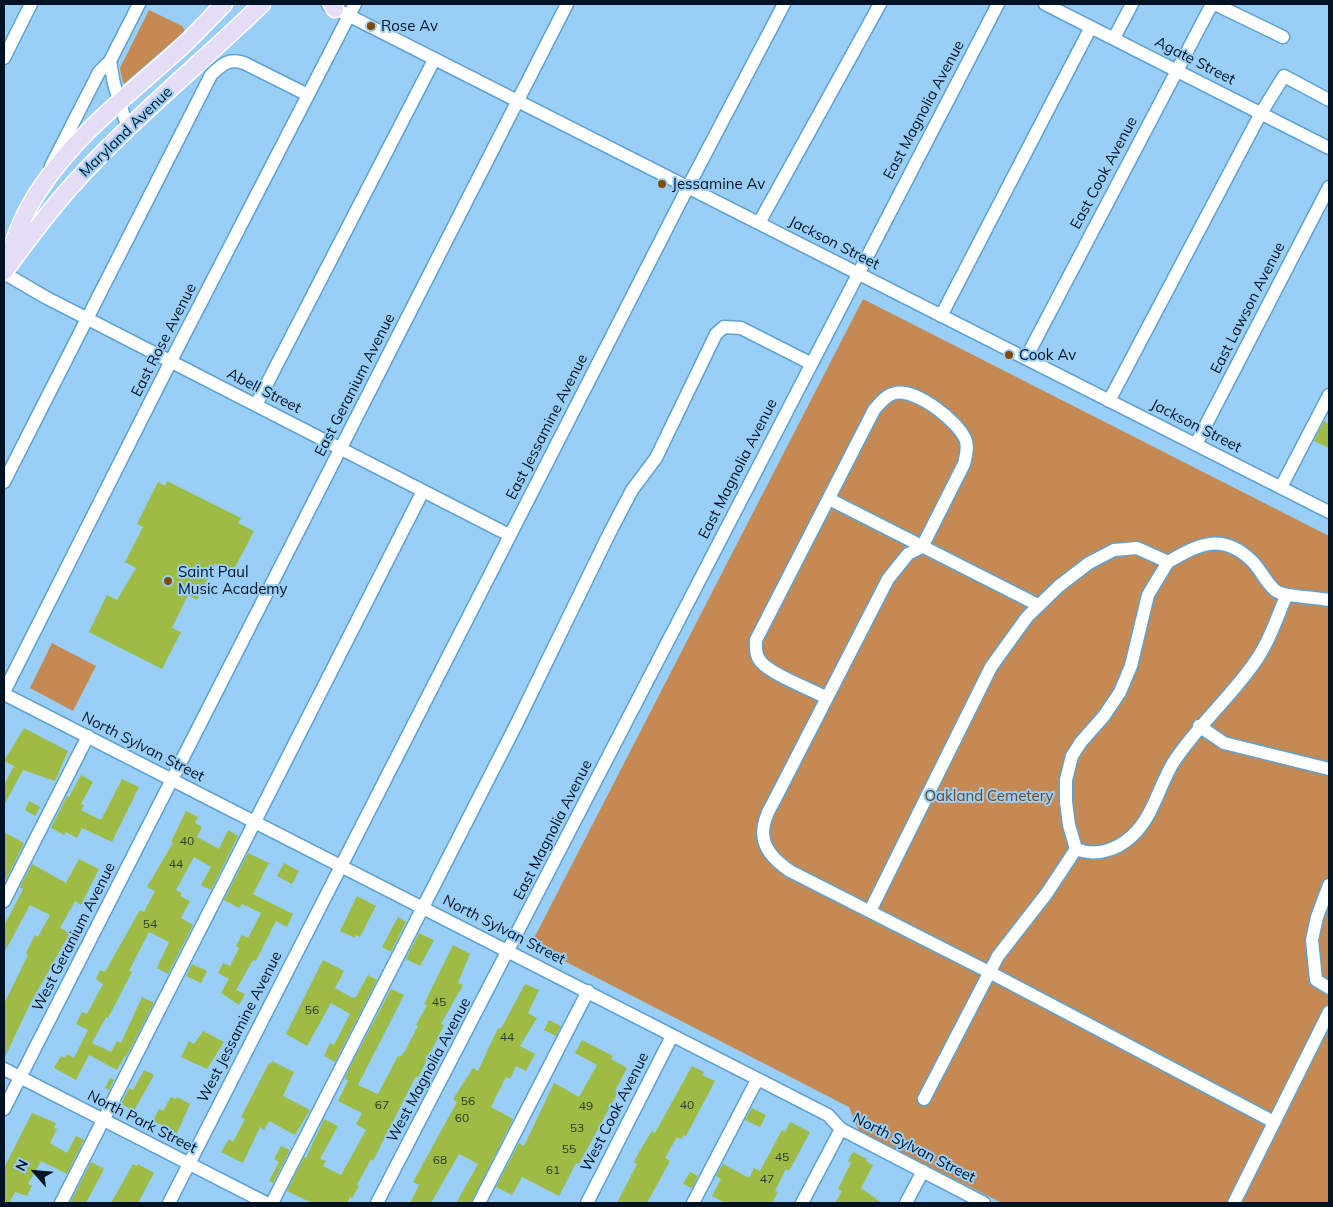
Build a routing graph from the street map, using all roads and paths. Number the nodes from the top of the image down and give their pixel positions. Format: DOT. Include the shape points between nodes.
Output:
graph roads {
  1 [pos="31,4"];
  2 [pos="139,4"];
  3 [pos="224,4"];
  4 [pos="262,4"];
  5 [pos="355,4"];
  6 [pos="567,4"];
  7 [pos="784,4"];
  8 [pos="880,4"];
  9 [pos="998,4"];
  10 [pos="1045,4"];
  11 [pos="1132,4"];
  12 [pos="1213,4"];
  13 [pos="335,8"];
  14 [pos="1091,27"];
  15 [pos="1283,37"];
  16 [pos="1114,38"];
  17 [pos="4,58"];
  18 [pos="110,60"];
  19 [pos="434,60"];
  20 [pos="1177,70"];
  21 [pos="308,95"];
  22 [pos="1329,100"];
  23 [pos="119,101"];
  24 [pos="516,101"];
  25 [pos="1261,113"];
  26 [pos="128,129"];
  27 [pos="1329,148"];
  28 [pos="1329,186"];
  29 [pos="688,187"];
  30 [pos="37,193"];
  31 [pos="759,224"];
  32 [pos="4,272"];
  33 [pos="857,273"];
  34 [pos="941,316"];
  35 [pos="87,319"];
  36 [pos="1026,358"];
  37 [pos="170,361"];
  38 [pos="810,363"];
  39 [pos="1329,395"];
  40 [pos="1109,401"];
  41 [pos="256,405"];
  42 [pos="1196,444"];
  43 [pos="341,449"];
  44 [pos="4,482"];
  45 [pos="1281,488"];
  46 [pos="423,491"];
  47 [pos="829,499"];
  48 [pos="1329,512"];
  49 [pos="509,535"];
  50 [pos="922,547"];
  51 [pos="1168,562"];
  52 [pos="1286,596"];
  53 [pos="1329,600"];
  54 [pos="1038,605"];
  55 [pos="4,693"];
  56 [pos="827,698"];
  57 [pos="1200,726"];
  58 [pos="88,736"];
  59 [pos="1329,769"];
  60 [pos="172,780"];
  61 [pos="256,822"];
  62 [pos="1076,849"];
  63 [pos="340,865"];
  64 [pos="1329,885"];
  65 [pos="4,901"];
  66 [pos="423,907"];
  67 [pos="870,911"];
  68 [pos="509,951"];
  69 [pos="991,973"];
  70 [pos="1329,988"];
  71 [pos="588,992"];
  72 [pos="1329,1012"];
  73 [pos="672,1036"];
  74 [pos="4,1069"];
  75 [pos="20,1077"];
  76 [pos="757,1080"];
  77 [pos="924,1099"];
  78 [pos="4,1109"];
  79 [pos="104,1121"];
  80 [pos="1274,1122"];
  81 [pos="840,1129"];
  82 [pos="189,1164"];
  83 [pos="923,1170"];
  84 [pos="61,1203"];
  85 [pos="169,1203"];
  86 [pos="266,1203"];
  87 [pos="272,1203"];
  88 [pos="377,1203"];
  89 [pos="478,1203"];
  90 [pos="587,1203"];
  91 [pos="693,1203"];
  92 [pos="802,1203"];
  93 [pos="906,1203"];
  94 [pos="984,1203"];
  95 [pos="1234,1203"];
  1 -- 17 [label="street"];
  2 -- 18 [label="street"];
  3 -- 23 [label="main road, Maryland Avenue" via="178,51"];
  4 -- 26 [label="main road, Maryland Avenue"];
  5 -- 13 [label="street, East Rose Avenue"];
  6 -- 24 [label="street, East Geranium Avenue"];
  7 -- 29 [label="street, East Jessamine Avenue"];
  8 -- 31 [label="street"];
  9 -- 33 [label="street, East Magnolia Avenue"];
  10 -- 14 [label="street, Agate Street"];
  11 -- 16 [label="street"];
  12 -- 15 [label="street"];
  12 -- 20 [label="street, East Cook Avenue"];
  13 -- 19 [label="street, Jackson Street"];
  13 -- 21 [label="street, East Rose Avenue"];
  14 -- 16 [label="street, Agate Street"];
  14 -- 34 [label="street"];
  16 -- 20 [label="street, Agate Street"];
  18 -- 23 [label="street"];
  18 -- 30 [label="street" via="99,72"];
  19 -- 24 [label="street, Jackson Street"];
  19 -- 41 [label="street"];
  20 -- 25 [label="street, Agate Street"];
  20 -- 36 [label="street, East Cook Avenue"];
  21 -- 35 [label="street" via="233,60 222,64 211,75"];
  21 -- 37 [label="street, East Rose Avenue"];
  22 -- 25 [label="street" via="1284,76"];
  23 -- 26 [label="street"];
  23 -- 30 [label="main road, Maryland Avenue" via="64,157"];
  24 -- 29 [label="street, Jackson Street"];
  24 -- 43 [label="street, East Geranium Avenue"];
  25 -- 27 [label="street, Agate Street"];
  25 -- 40 [label="street"];
  26 -- 32 [label="main road, Maryland Avenue" via="62,196"];
  28 -- 42 [label="street, East Lawson Avenue"];
  29 -- 31 [label="street, Jackson Street"];
  29 -- 49 [label="street, East Jessamine Avenue"];
  30 -- 32 [label="main road, Maryland Avenue" via="19,226"];
  31 -- 33 [label="street, Jackson Street"];
  32 -- 35 [label="street, Abell Street"];
  33 -- 34 [label="street, Jackson Street"];
  33 -- 38 [label="street, East Magnolia Avenue"];
  34 -- 36 [label="street, Jackson Street"];
  35 -- 37 [label="street, Abell Street"];
  35 -- 44 [label="street"];
  36 -- 40 [label="street, Jackson Street"];
  37 -- 41 [label="street, Abell Street"];
  37 -- 55 [label="street, East Rose Avenue"];
  38 -- 66 [label="street" via="741,328 724,326 716,334 656,458 632,490 608,534"];
  38 -- 68 [label="street, East Magnolia Avenue"];
  39 -- 45 [label="street"];
  40 -- 42 [label="street, Jackson Street"];
  41 -- 43 [label="street, Abell Street"];
  42 -- 45 [label="street, Jackson Street"];
  43 -- 46 [label="street, Abell Street"];
  43 -- 60 [label="street, East Geranium Avenue"];
  45 -- 48 [label="street, Jackson Street"];
  46 -- 49 [label="street, Abell Street"];
  46 -- 61 [label="street"];
  47 -- 50 [label="street"];
  47 -- 50 [label="street" via="874,410 892,393 911,394 953,422 966,441 967,450 964,464"];
  47 -- 56 [label="street" via="756,640 760,661"];
  49 -- 63 [label="street, East Jessamine Avenue"];
  50 -- 54 [label="street"];
  50 -- 56 [label="street" via="908,554 888,579"];
  51 -- 52 [label="street" via="1194,547 1217,542 1246,556 1276,591"];
  51 -- 54 [label="street" via="1138,548 1114,550 1089,563"];
  51 -- 62 [label="street" via="1148,595 1131,666 1120,692 1072,756 1066,780 1066,802"];
  52 -- 53 [label="street" via="1306,595"];
  52 -- 57 [label="street" via="1256,661"];
  54 -- 67 [label="street" via="991,667"];
  55 -- 58 [label="street, North Sylvan Street"];
  56 -- 67 [label="street" via="767,813 763,829 765,847 774,860 790,871"];
  57 -- 59 [label="street" via="1224,743"];
  57 -- 62 [label="street" via="1172,765 1140,828 1131,837 1120,846 1101,852 1086,853"];
  58 -- 60 [label="street, North Sylvan Street"];
  58 -- 65 [label="street"];
  60 -- 61 [label="street, North Sylvan Street"];
  60 -- 75 [label="street, West Geranium Avenue"];
  61 -- 63 [label="street, North Sylvan Street"];
  61 -- 79 [label="street"];
  62 -- 69 [label="street" via="998,956"];
  63 -- 66 [label="street, North Sylvan Street"];
  63 -- 82 [label="street, West Jessamine Avenue"];
  64 -- 70 [label="street" via="1312,940 1316,980"];
  66 -- 68 [label="street, North Sylvan Street"];
  66 -- 87 [label="street"];
  67 -- 69 [label="street"];
  68 -- 71 [label="street, North Sylvan Street"];
  68 -- 88 [label="street, West Magnolia Avenue"];
  69 -- 77 [label="street"];
  69 -- 80 [label="street"];
  71 -- 73 [label="street, North Sylvan Street"];
  71 -- 89 [label="street"];
  72 -- 80 [label="street"];
  73 -- 76 [label="street, North Sylvan Street"];
  73 -- 90 [label="street, West Cook Avenue"];
  74 -- 75 [label="street, North Park Street"];
  75 -- 78 [label="street, West Geranium Avenue"];
  75 -- 79 [label="street, North Park Street"];
  76 -- 81 [label="street, North Sylvan Street" via="828,1114"];
  76 -- 91 [label="street"];
  79 -- 82 [label="street, North Park Street"];
  79 -- 84 [label="street"];
  80 -- 95 [label="street"];
  81 -- 83 [label="street, North Sylvan Street"];
  81 -- 92 [label="street"];
  82 -- 85 [label="street, West Jessamine Avenue"];
  82 -- 86 [label="street, North Park Street"];
  83 -- 93 [label="street"];
  83 -- 94 [label="street, North Sylvan Street"];
}
